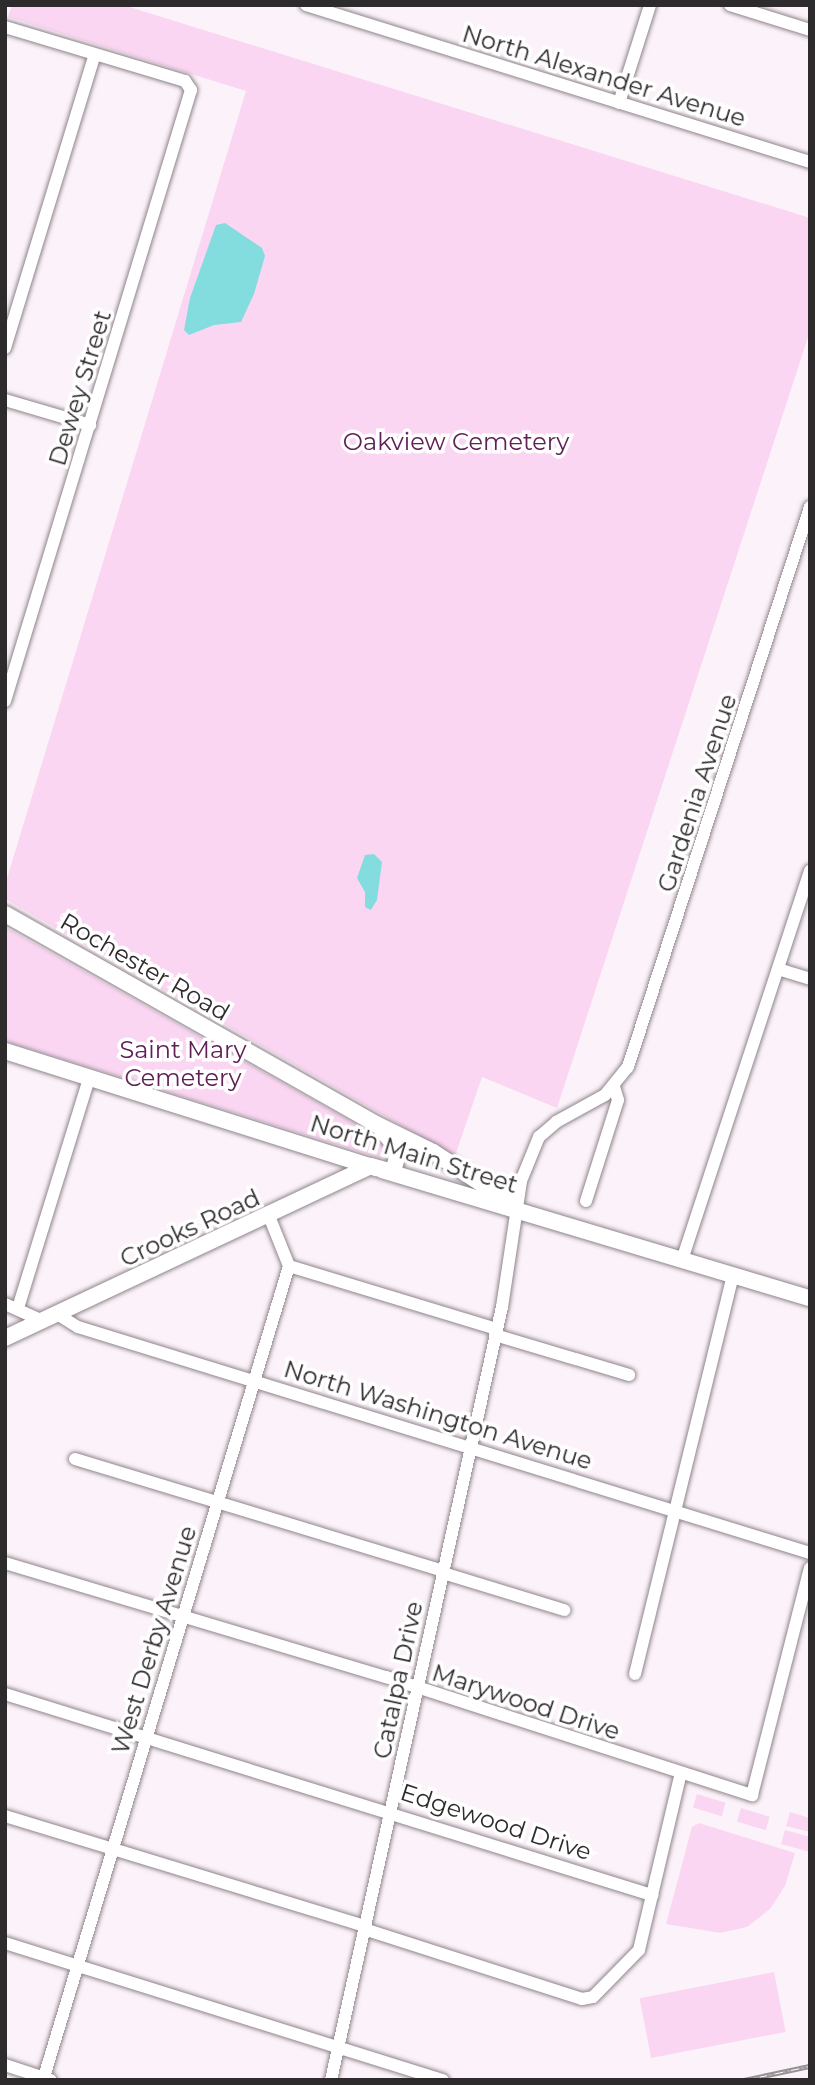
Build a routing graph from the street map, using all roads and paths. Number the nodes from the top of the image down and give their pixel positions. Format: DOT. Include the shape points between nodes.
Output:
graph roads {
  1 [pos="306,5"];
  2 [pos="650,5"];
  3 [pos="730,5"];
  4 [pos="331,9"];
  5 [pos="5,27"];
  6 [pos="810,30"];
  7 [pos="95,54"];
  8 [pos="619,103"];
  9 [pos="810,162"];
  10 [pos="5,348"];
  11 [pos="5,400"];
  12 [pos="89,425"];
  13 [pos="809,512"];
  14 [pos="5,701"];
  15 [pos="810,871"];
  16 [pos="5,914"];
  17 [pos="778,969"];
  18 [pos="810,979"];
  19 [pos="5,1051"];
  20 [pos="89,1078"];
  21 [pos="614,1087"];
  22 [pos="378,1125"];
  23 [pos="370,1166"];
  24 [pos="393,1172"];
  25 [pos="586,1201"];
  26 [pos="517,1208"];
  27 [pos="269,1216"];
  28 [pos="682,1260"];
  29 [pos="289,1266"];
  30 [pos="733,1275"];
  31 [pos="505,1289"];
  32 [pos="810,1298"];
  33 [pos="11,1306"];
  34 [pos="50,1317"];
  35 [pos="496,1332"];
  36 [pos="5,1338"];
  37 [pos="629,1375"];
  38 [pos="254,1381"];
  39 [pos="471,1446"];
  40 [pos="75,1459"];
  41 [pos="218,1502"];
  42 [pos="676,1509"];
  43 [pos="810,1553"];
  44 [pos="5,1563"];
  45 [pos="810,1568"];
  46 [pos="443,1572"];
  47 [pos="564,1610"];
  48 [pos="183,1617"];
  49 [pos="635,1674"];
  50 [pos="417,1689"];
  51 [pos="5,1694"];
  52 [pos="147,1737"];
  53 [pos="681,1773"];
  54 [pos="390,1811"];
  55 [pos="5,1816"];
  56 [pos="113,1848"];
  57 [pos="652,1895"];
  58 [pos="365,1927"];
  59 [pos="5,1943"];
  60 [pos="77,1966"];
  61 [pos="338,2048"];
  62 [pos="5,2065"];
  63 [pos="48,2078"];
  64 [pos="331,2080"];
  65 [pos="443,2080"];
  1 -- 4 [label="street, North Alexander Avenue"];
  2 -- 8 [label="street"];
  3 -- 6 [label="street"];
  4 -- 8 [label="street, North Alexander Avenue"];
  5 -- 7 [label="street"];
  7 -- 10 [label="street"];
  7 -- 12 [label="street, Dewey Street" via="190,86"];
  8 -- 9 [label="street, North Alexander Avenue"];
  11 -- 12 [label="street"];
  12 -- 14 [label="street, Dewey Street"];
  13 -- 21 [label="street, Gardenia Avenue" via="633,1054"];
  15 -- 17 [label="street"];
  16 -- 22 [label="main road, Rochester Road"];
  17 -- 18 [label="street"];
  17 -- 28 [label="street"];
  19 -- 20 [label="main road, North Main Street"];
  20 -- 23 [label="main road, North Main Street"];
  20 -- 33 [label="street"];
  21 -- 25 [label="street, Gardenia Avenue" via="618,1100"];
  21 -- 26 [label="street, Gardenia Avenue" via="540,1137 521,1181"];
  22 -- 24 [label="main road" via="395,1146"];
  22 -- 26 [label="main road, Rochester Road" via="433,1152"];
  23 -- 24 [label="main road"];
  23 -- 27 [label="main road, Crooks Road"];
  24 -- 26 [label="main road, North Main Street"];
  26 -- 28 [label="main road, North Main Street"];
  26 -- 31 [label="street, Gardenia Avenue"];
  27 -- 29 [label="street"];
  27 -- 34 [label="main road, Crooks Road"];
  28 -- 30 [label="main road, North Main Street"];
  29 -- 35 [label="street"];
  29 -- 38 [label="street, West Derby Avenue"];
  30 -- 32 [label="main road, North Main Street"];
  30 -- 42 [label="street"];
  31 -- 35 [label="street, Catalpa Drive"];
  33 -- 34 [label="street, North Washington Avenue"];
  34 -- 36 [label="main road, Crooks Road"];
  34 -- 38 [label="street, North Washington Avenue"];
  35 -- 37 [label="street"];
  35 -- 39 [label="street, Catalpa Drive"];
  38 -- 39 [label="street, North Washington Avenue"];
  38 -- 41 [label="street, West Derby Avenue"];
  39 -- 42 [label="street, North Washington Avenue"];
  39 -- 46 [label="street, Catalpa Drive"];
  40 -- 41 [label="street"];
  41 -- 46 [label="street"];
  41 -- 48 [label="street, West Derby Avenue"];
  42 -- 43 [label="street, North Washington Avenue"];
  42 -- 49 [label="street"];
  44 -- 48 [label="street, Marywood Drive"];
  45 -- 53 [label="street, Marywood Drive" via="752,1795"];
  46 -- 47 [label="street"];
  46 -- 50 [label="street, Catalpa Drive"];
  48 -- 50 [label="street, Marywood Drive"];
  48 -- 52 [label="street, West Derby Avenue"];
  50 -- 53 [label="street, Marywood Drive"];
  50 -- 54 [label="street, Catalpa Drive"];
  51 -- 52 [label="street, Edgewood Drive"];
  52 -- 54 [label="street, Edgewood Drive"];
  52 -- 56 [label="street, West Derby Avenue"];
  53 -- 57 [label="street"];
  54 -- 57 [label="street, Edgewood Drive"];
  54 -- 58 [label="street, Catalpa Drive"];
  55 -- 56 [label="street"];
  56 -- 58 [label="street"];
  56 -- 60 [label="street, West Derby Avenue"];
  57 -- 58 [label="street" via="637,1956 593,1997 582,1999"];
  58 -- 61 [label="street, Catalpa Drive"];
  59 -- 60 [label="street"];
  60 -- 61 [label="street"];
  60 -- 63 [label="street, West Derby Avenue"];
  61 -- 64 [label="street, Catalpa Drive"];
  61 -- 65 [label="street"];
  62 -- 63 [label="street"];
}
